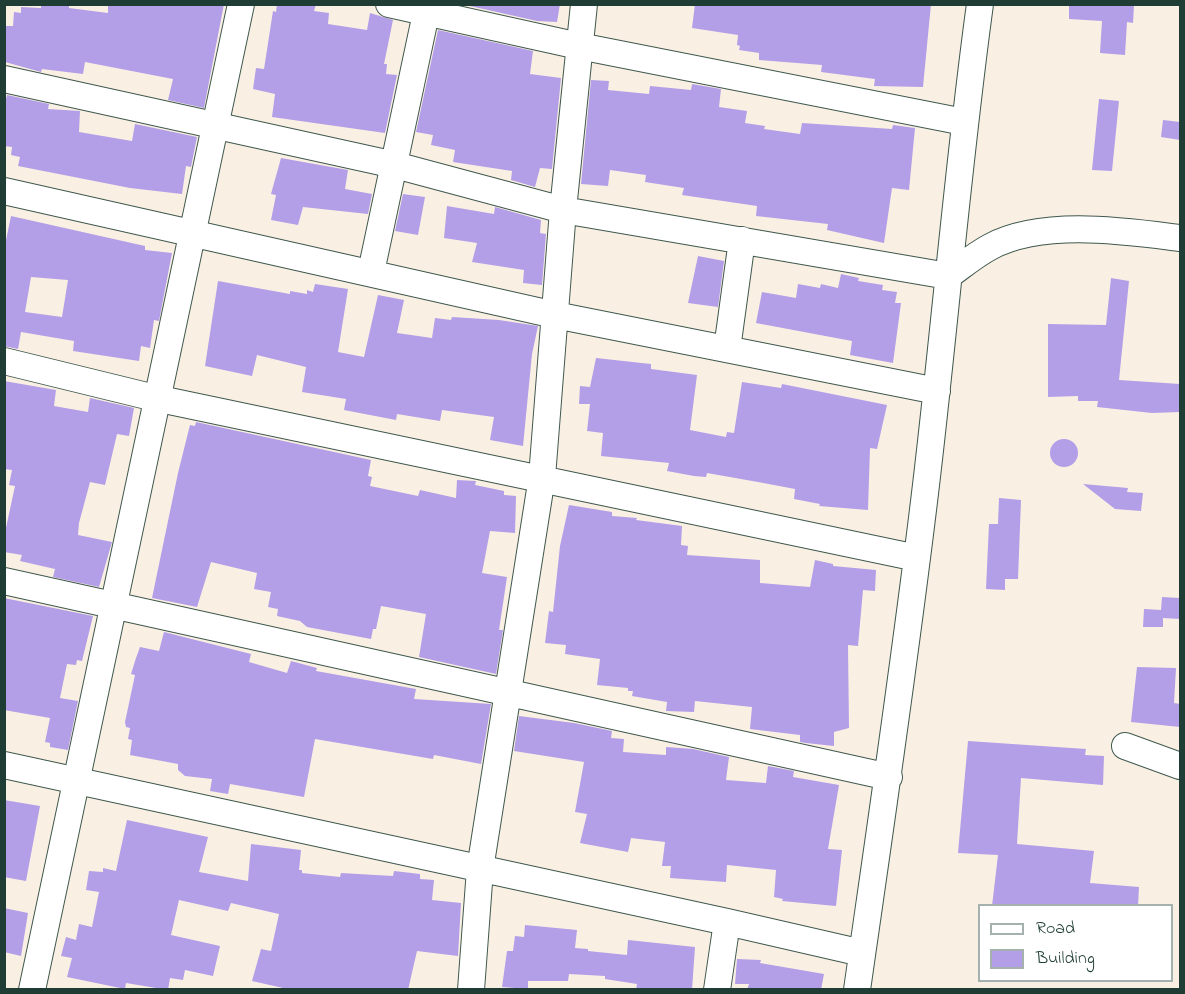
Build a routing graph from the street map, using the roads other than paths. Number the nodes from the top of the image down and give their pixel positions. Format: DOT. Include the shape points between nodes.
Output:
graph roads {
  1 [pos="241,4"];
  2 [pos="389,4"];
  3 [pos="584,4"];
  4 [pos="980,4"];
  5 [pos="427,9"];
  6 [pos="579,46"];
  7 [pos="4,79"];
  8 [pos="964,122"];
  9 [pos="215,127"];
  10 [pos="395,165"];
  11 [pos="4,191"];
  12 [pos="563,210"];
  13 [pos="192,235"];
  14 [pos="1180,238"];
  15 [pos="742,240"];
  16 [pos="371,272"];
  17 [pos="948,276"];
  18 [pos="555,315"];
  19 [pos="727,349"];
  20 [pos="4,361"];
  21 [pos="937,391"];
  22 [pos="155,398"];
  23 [pos="542,477"];
  24 [pos="917,558"];
  25 [pos="4,581"];
  26 [pos="113,604"];
  27 [pos="506,694"];
  28 [pos="1125,746"];
  29 [pos="4,765"];
  30 [pos="1180,766"];
  31 [pos="889,777"];
  32 [pos="77,781"];
  33 [pos="480,869"];
  34 [pos="728,921"];
  35 [pos="862,953"];
  36 [pos="32,990"];
  37 [pos="471,990"];
  38 [pos="717,990"];
  39 [pos="857,990"];
  1 -- 9 [label="street"];
  2 -- 5 [label="street"];
  3 -- 6 [label="street"];
  4 -- 8 [label="street"];
  5 -- 6 [label="street"];
  5 -- 10 [label="street"];
  6 -- 8 [label="street"];
  6 -- 12 [label="street"];
  7 -- 9 [label="street"];
  8 -- 17 [label="street"];
  9 -- 10 [label="street"];
  9 -- 13 [label="street"];
  10 -- 12 [label="street"];
  10 -- 16 [label="street"];
  11 -- 13 [label="street"];
  12 -- 15 [label="street"];
  12 -- 18 [label="street"];
  13 -- 16 [label="street"];
  13 -- 22 [label="street"];
  14 -- 17 [label="street" via="1082,229 1025,234 990,247"];
  15 -- 17 [label="street"];
  15 -- 19 [label="street"];
  16 -- 18 [label="street"];
  17 -- 21 [label="street"];
  18 -- 19 [label="street"];
  18 -- 23 [label="street"];
  19 -- 21 [label="street"];
  20 -- 22 [label="street"];
  21 -- 24 [label="street"];
  22 -- 23 [label="street"];
  22 -- 26 [label="street"];
  23 -- 24 [label="street"];
  23 -- 27 [label="street"];
  24 -- 31 [label="street"];
  25 -- 26 [label="street"];
  26 -- 27 [label="street"];
  26 -- 32 [label="street"];
  27 -- 31 [label="street"];
  27 -- 33 [label="street"];
  28 -- 30 [label="street"];
  29 -- 32 [label="street"];
  31 -- 35 [label="street"];
  32 -- 33 [label="street"];
  32 -- 36 [label="street"];
  33 -- 34 [label="street"];
  33 -- 37 [label="street"];
  34 -- 35 [label="street"];
  34 -- 38 [label="street"];
  35 -- 39 [label="street"];
}
